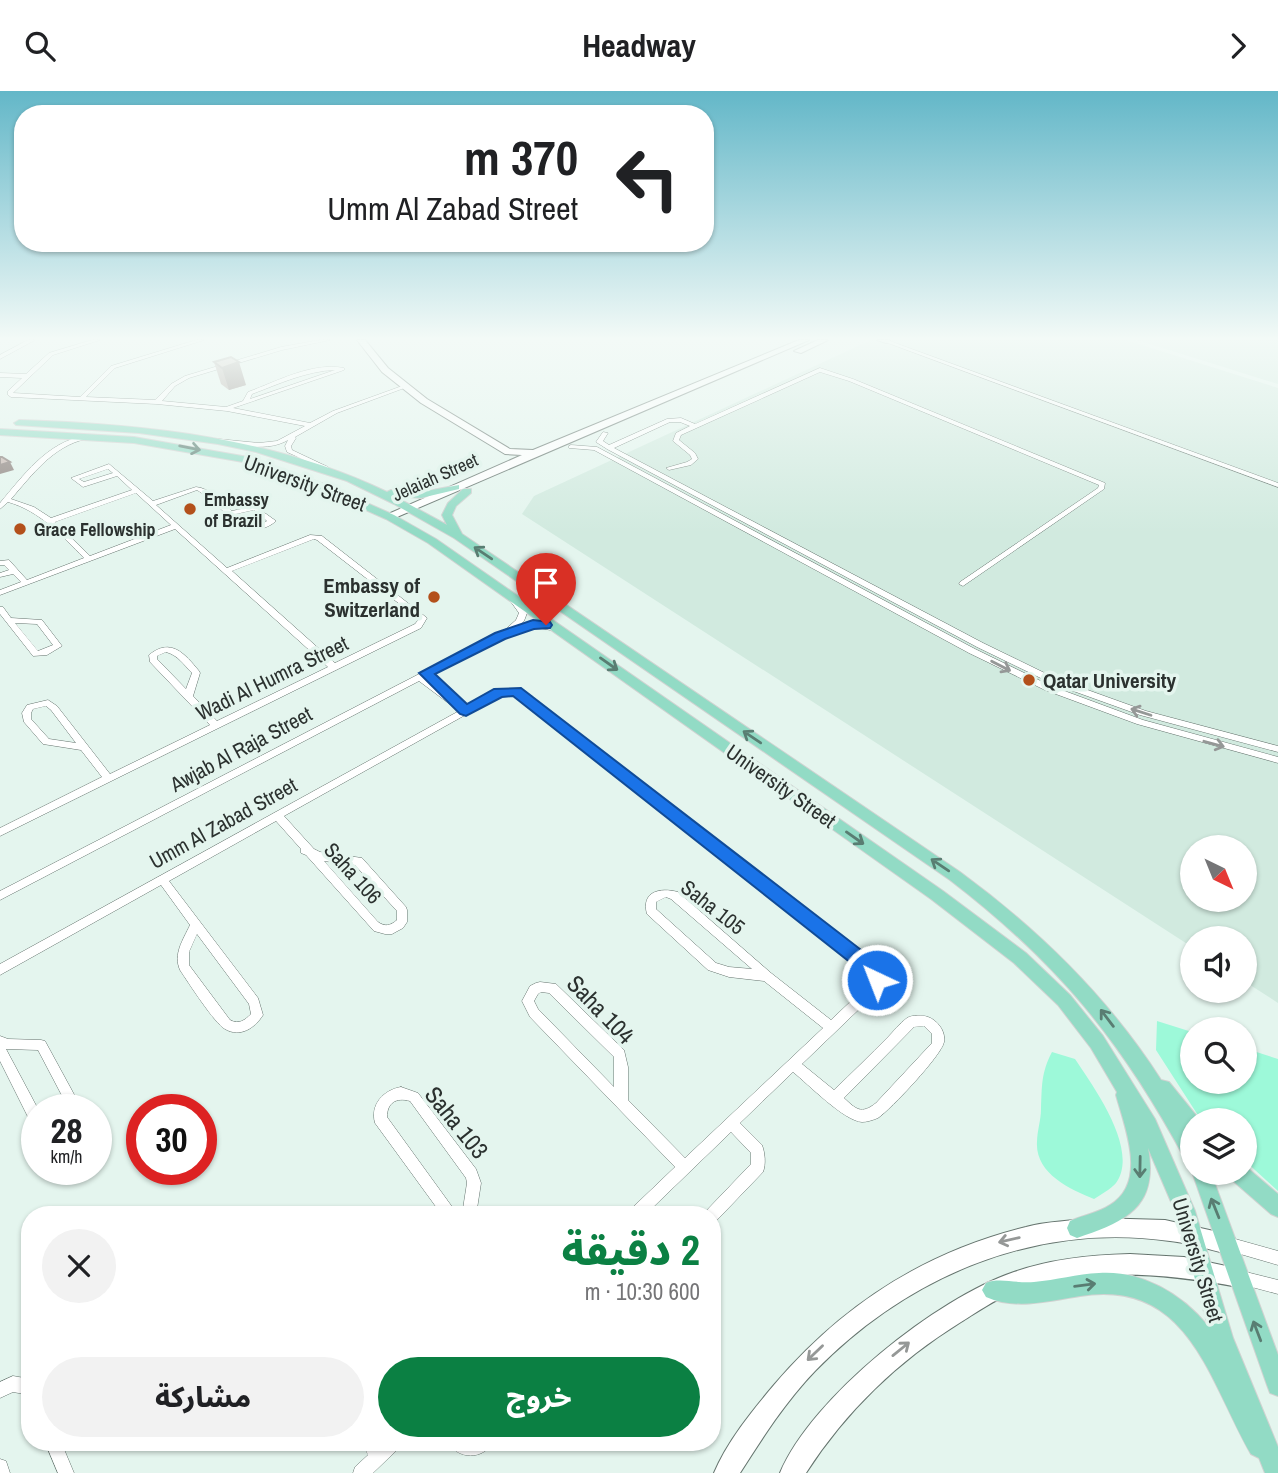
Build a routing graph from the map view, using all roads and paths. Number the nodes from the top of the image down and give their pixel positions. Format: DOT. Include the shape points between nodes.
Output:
graph roads {
  1 [pos="183,404"];
  2 [pos="237,404"];
  3 [pos="356,404"];
  4 [pos="432,404"];
  5 [pos="654,404"];
  6 [pos="672,404"];
  7 [pos="743,404"];
  8 [pos="907,404"];
  9 [pos="1064,404"];
  10 [pos="1070,404"];
  11 [pos="227,409"];
  12 [pos="0,423"];
  13 [pos="311,425"];
  14 [pos="695,426"];
  15 [pos="0,432"];
  16 [pos="29,433"];
  17 [pos="605,433"];
  18 [pos="294,437"];
  19 [pos="108,438"];
  20 [pos="218,441"];
  21 [pos="571,447"];
  22 [pos="56,449"];
  23 [pos="544,449"];
  24 [pos="508,452"];
  25 [pos="611,452"];
  26 [pos="506,465"];
  27 [pos="1233,465"];
  28 [pos="669,468"];
  29 [pos="335,473"];
  30 [pos="117,474"];
  31 [pos="1278,478"];
  32 [pos="1278,485"];
  33 [pos="370,487"];
  34 [pos="455,487"];
  35 [pos="136,491"];
  36 [pos="467,491"];
  37 [pos="7,500"];
  38 [pos="151,504"];
  39 [pos="0,507"];
  40 [pos="40,511"];
  41 [pos="404,512"];
  42 [pos="232,513"];
  43 [pos="50,521"];
  44 [pos="175,526"];
  45 [pos="458,536"];
  46 [pos="89,559"];
  47 [pos="0,563"];
  48 [pos="14,571"];
  49 [pos="226,571"];
  50 [pos="0,575"];
  51 [pos="26,583"];
  52 [pos="963,584"];
  53 [pos="0,593"];
  54 [pos="510,596"];
  55 [pos="0,609"];
  56 [pos="9,620"];
  57 [pos="500,636"];
  58 [pos="568,636"];
  59 [pos="334,667"];
  60 [pos="422,675"];
  61 [pos="188,697"];
  62 [pos="466,711"];
  63 [pos="216,725"];
  64 [pos="83,747"];
  65 [pos="1278,749"];
  66 [pos="1278,759"];
  67 [pos="108,778"];
  68 [pos="278,816"];
  69 [pos="0,832"];
  70 [pos="305,850"];
  71 [pos="163,880"];
  72 [pos="0,896"];
  73 [pos="195,927"];
  74 [pos="0,971"];
  75 [pos="767,977"];
  76 [pos="832,1028"];
  77 [pos="0,1041"];
  78 [pos="0,1049"];
  79 [pos="793,1064"];
  80 [pos="1146,1073"];
  81 [pos="1120,1077"];
  82 [pos="23,1094"];
  83 [pos="68,1094"];
  84 [pos="835,1098"];
  85 [pos="622,1104"];
  86 [pos="1180,1110"];
  87 [pos="731,1123"];
  88 [pos="1180,1131"];
  89 [pos="685,1168"];
  90 [pos="1205,1185"];
  91 [pos="1253,1185"];
  92 [pos="444,1206"];
  93 [pos="470,1206"];
  94 [pos="645,1206"];
  95 [pos="721,1206"];
  96 [pos="1278,1207"];
  97 [pos="1076,1228"];
  98 [pos="1193,1235"];
  99 [pos="1227,1244"];
  100 [pos="1278,1258"];
  101 [pos="1201,1269"];
  102 [pos="1238,1277"];
  103 [pos="1278,1287"];
  104 [pos="993,1290"];
  105 [pos="21,1385"];
  106 [pos="1278,1385"];
  107 [pos="0,1389"];
  108 [pos="57,1451"];
  109 [pos="373,1451"];
  110 [pos="0,1467"];
  111 [pos="2,1473"];
  112 [pos="66,1473"];
  113 [pos="360,1473"];
  114 [pos="726,1473"];
  115 [pos="792,1473"];
  116 [pos="1277,1473"];
  1 -- 11 [label="street"];
  2 -- 11 [label="street"];
  3 -- 13 [label="street"];
  4 -- 24 [label="main road"];
  5 -- 23 [label="main road, Jelaiah Street"];
  6 -- 17 [label="main road, Jelaiah Street"];
  7 -- 14 [label="street"];
  8 -- 52 [label="street" via="1103,484"];
  9 -- 27 [label="street"];
  10 -- 27 [label="street"];
  11 -- 13 [label="street"];
  12 -- 20 [label="main road, University Street" via="117,428"];
  13 -- 18 [label="street"];
  14 -- 25 [label="street" via="669,420"];
  14 -- 28 [label="street" via="675,437 695,459"];
  15 -- 16 [label="main road, University Street"];
  16 -- 19 [label="main road, University Street"];
  16 -- 22 [label="street" via="54,438"];
  17 -- 21 [label="main road, Jelaiah Street"];
  17 -- 25 [label="street" via="599,442"];
  18 -- 20 [label="street" via="264,445"];
  18 -- 29 [label="street" via="289,451"];
  19 -- 22 [label="street" via="72,439"];
  19 -- 41 [label="main road, University Street, one-way" via="245,459 356,500"];
  20 -- 29 [label="main road, University Street"];
  21 -- 25 [label="street"];
  21 -- 36 [label="main road, Jelaiah Street"];
  22 -- 37 [label="street"];
  23 -- 24 [label="main road"];
  23 -- 26 [label="main road, Jelaiah Street"];
  24 -- 26 [label="main road" via="512,457"];
  65 -- 25 [label="street, one-way" via="1155,717 1054,681"];
  25 -- 66 [label="street, one-way" via="1036,683 1140,722"];
  26 -- 34 [label="main road, Jelaiah Street"];
  27 -- 31 [label="street"];
  27 -- 32 [label="street"];
  29 -- 33 [label="main road, University Street"];
  30 -- 30 [label="street" via="106,466 74,478 83,485"];
  30 -- 35 [label="street"];
  33 -- 34 [label="main road" via="409,496"];
  33 -- 41 [label="main road, University Street"];
  34 -- 41 [label="main road, Jelaiah Street"];
  35 -- 38 [label="street"];
  35 -- 43 [label="street"];
  36 -- 41 [label="main road, Jelaiah Street"];
  36 -- 45 [label="main road" via="447,515"];
  37 -- 39 [label="street"];
  37 -- 40 [label="street"];
  38 -- 42 [label="street" via="198,488"];
  38 -- 44 [label="street"];
  39 -- 40 [label="street"];
  40 -- 43 [label="street"];
  41 -- 45 [label="main road, University Street"];
  41 -- 54 [label="main road, University Street" via="432,541"];
  42 -- 42 [label="street" via="258,509 272,521 253,528"];
  43 -- 46 [label="street"];
  44 -- 46 [label="street"];
  44 -- 49 [label="street"];
  80 -- 45 [label="main road, University Street, one-way" via="1071,974 992,902"];
  46 -- 51 [label="street"];
  47 -- 48 [label="street" via="6,562"];
  48 -- 50 [label="street"];
  48 -- 51 [label="street"];
  49 -- 59 [label="street"];
  49 -- 59 [label="street, Wadi Al Humra Street" via="319,538 424,618 418,626"];
  51 -- 53 [label="street"];
  54 -- 57 [label="street, Awjab Al Raja Street" via="522,618"];
  54 -- 58 [label="main road, University Street"];
  55 -- 56 [label="street"];
  56 -- 56 [label="street" via="39,622 58,646 36,654"];
  57 -- 58 [label="street, Awjab Al Raja Street" via="533,624"];
  57 -- 60 [label="street, Awjab Al Raja Street"];
  58 -- 81 [label="main road, University Street, one-way" via="996,938 1064,1000"];
  59 -- 63 [label="street, Wadi Al Humra Street"];
  60 -- 62 [label="street" via="441,696"];
  60 -- 72 [label="street, Awjab Al Raja Street"];
  61 -- 61 [label="street" via="196,673 170,648 153,655"];
  61 -- 63 [label="street"];
  62 -- 68 [label="street, Umm Al Zabad Street"];
  62 -- 76 [label="street, Umm Al Zabad Street" via="499,692 516,691 875,972 876,984"];
  63 -- 67 [label="street, Wadi Al Humra Street"];
  64 -- 64 [label="street" via="46,742 27,720 30,707 48,703"];
  64 -- 67 [label="street"];
  67 -- 69 [label="street, Wadi Al Humra Street"];
  68 -- 70 [label="street, Saha 106"];
  68 -- 71 [label="street, Umm Al Zabad Street"];
  70 -- 70 [label="street, Saha 106" via="377,927 391,930 402,922 402,910 358,862"];
  71 -- 73 [label="street"];
  71 -- 74 [label="street, Umm Al Zabad Street"];
  73 -- 73 [label="street" via="183,953 184,967 226,1024 246,1026 257,1015 256,1006"];
  75 -- 75 [label="street, Saha 105" via="674,895 665,893 651,900 651,911 712,967"];
  75 -- 76 [label="street, Saha 105"];
  76 -- 79 [label="street, Umm Al Zabad Street"];
  77 -- 83 [label="street" via="41,1045"];
  78 -- 82 [label="street"];
  79 -- 84 [label="street"];
  79 -- 87 [label="street, Umm Al Zabad Street"];
  80 -- 86 [label="main road"];
  80 -- 88 [label="main road, University Street"];
  81 -- 97 [label="main road, one-way" via="1140,1155 1139,1183 1124,1208"];
  81 -- 98 [label="main road, University Street" via="1166,1163"];
  84 -- 84 [label="street" via="857,1115 874,1113 936,1047 937,1031 925,1021 911,1022"];
  85 -- 85 [label="street, Saha 104" via="534,1013 528,1001 534,990 552,988 620,1054"];
  85 -- 89 [label="street, Saha 104"];
  87 -- 89 [label="street, Umm Al Zabad Street"];
  87 -- 95 [label="street" via="757,1150 759,1161 754,1173"];
  89 -- 94 [label="street, Umm Al Zabad Street"];
  99 -- 90 [label="main road, University Street, one-way"];
  91 -- 96 [label="main road"];
  92 -- 93 [label="street, Saha 103" via="380,1119 381,1106 390,1096 403,1093 414,1097 471,1174"];
  97 -- 98 [label="main road" via="1142,1228"];
  97 -- 114 [label="main road, one-way" via="990,1245 912,1279 868,1307 797,1373"];
  98 -- 99 [label="main road"];
  98 -- 101 [label="main road, University Street"];
  99 -- 100 [label="street"];
  99 -- 102 [label="main road, University Street"];
  101 -- 102 [label="main road"];
  101 -- 104 [label="main road" via="1162,1264 1093,1266"];
  101 -- 116 [label="main road, University Street" via="1222,1338"];
  102 -- 103 [label="street"];
  106 -- 102 [label="main road, University Street, one-way"];
  115 -- 104 [label="main road, one-way" via="839,1409 876,1369 917,1336"];
  104 -- 116 [label="main road, one-way" via="1020,1295 1113,1282 1161,1299 1192,1325 1214,1354 1235,1405"];
  105 -- 107 [label="street"];
  108 -- 112 [label="street"];
  109 -- 113 [label="street"];
  110 -- 111 [label="street"];
}
